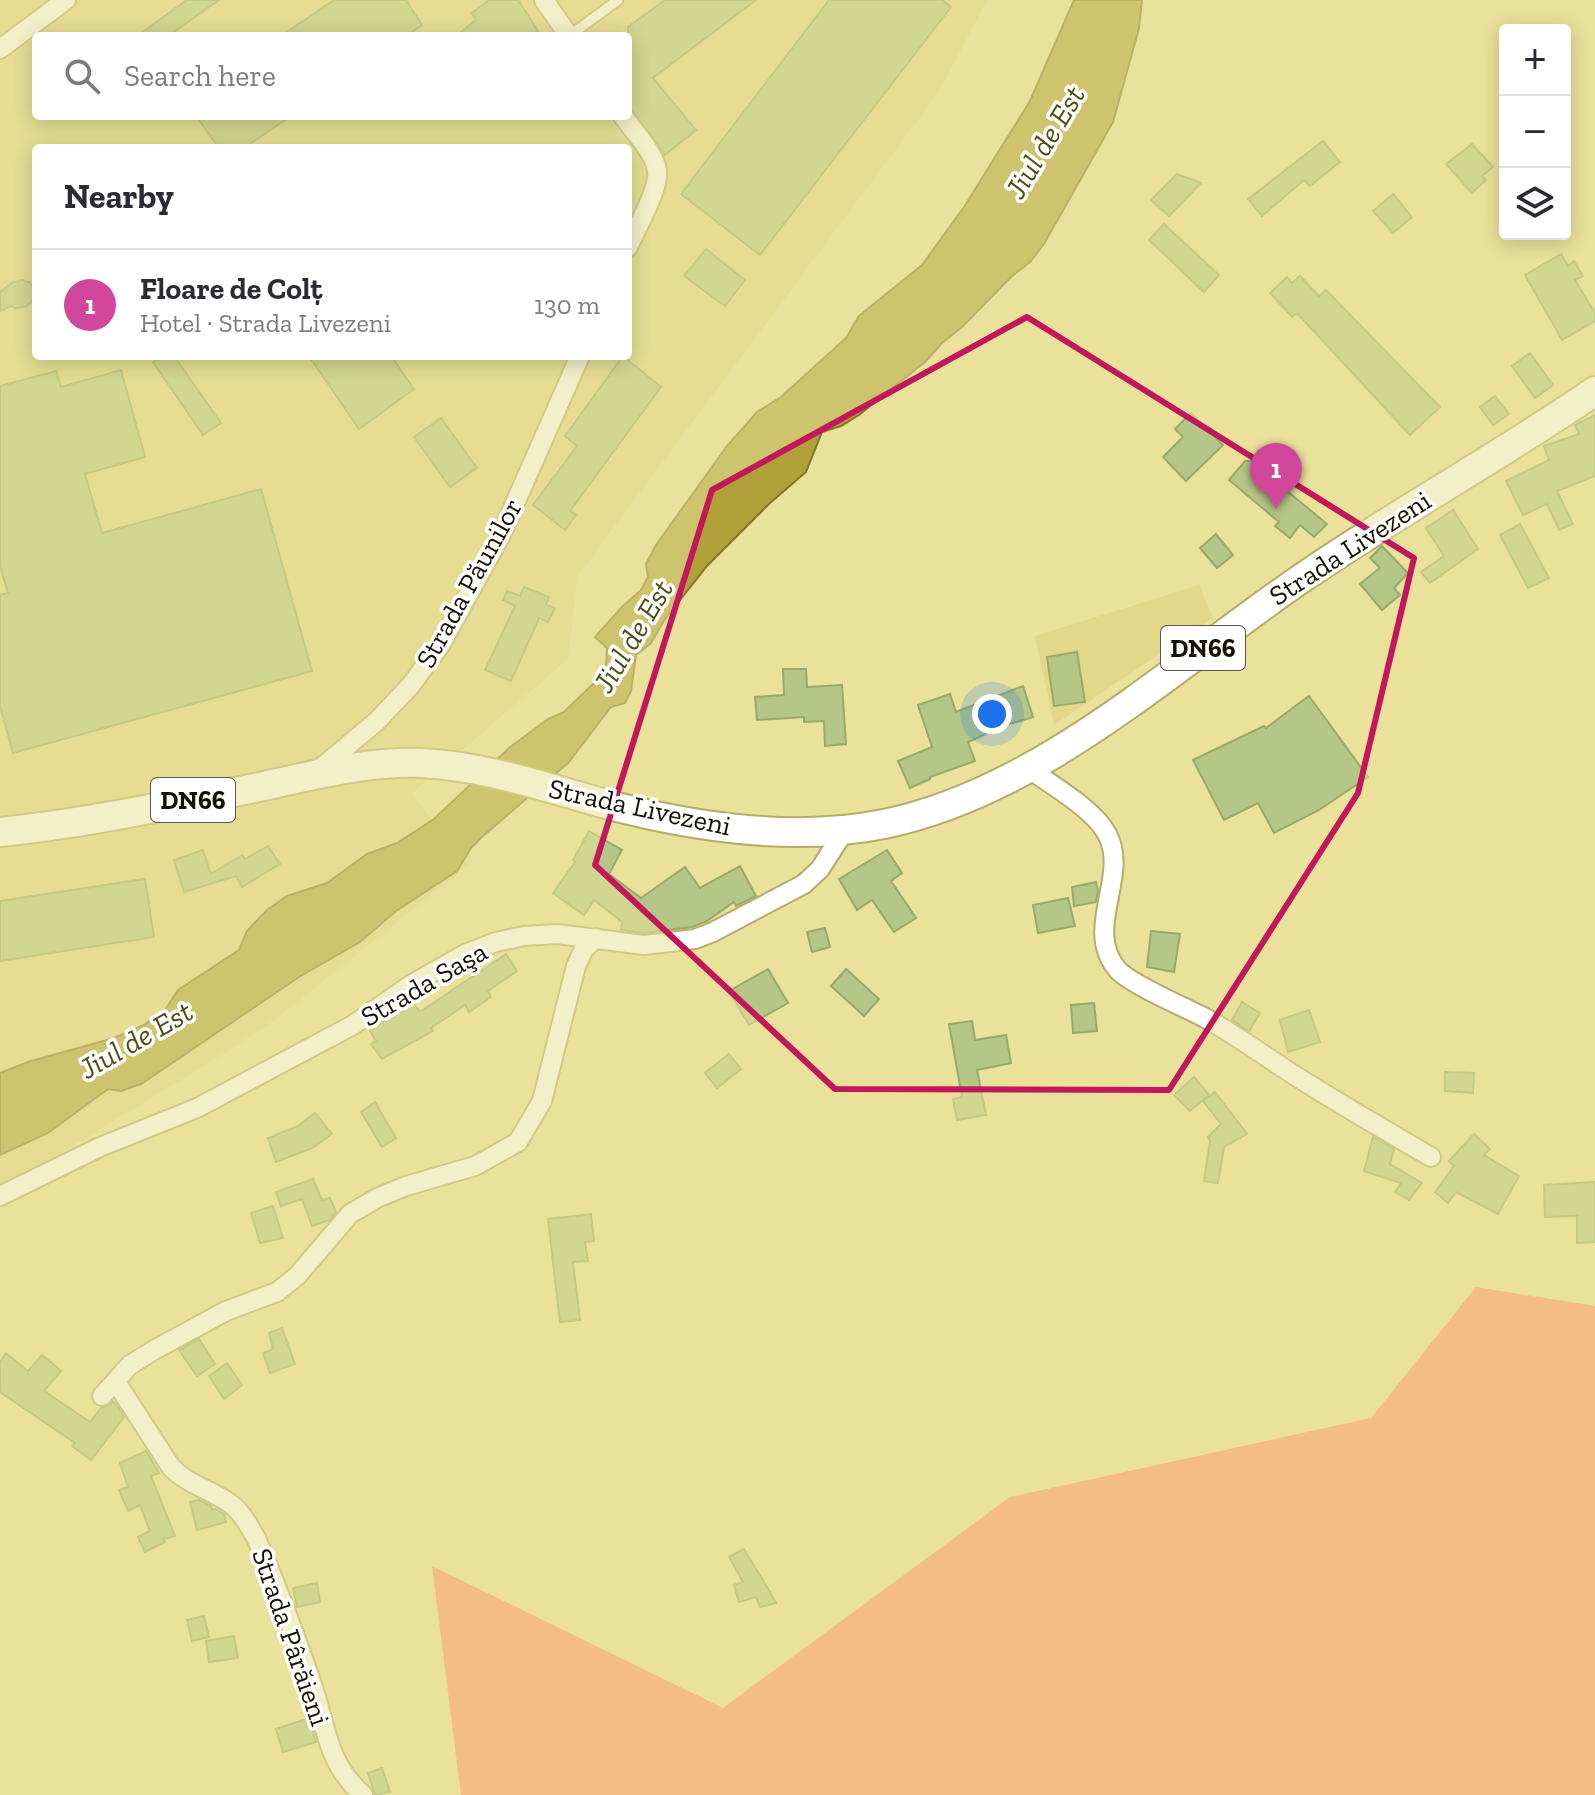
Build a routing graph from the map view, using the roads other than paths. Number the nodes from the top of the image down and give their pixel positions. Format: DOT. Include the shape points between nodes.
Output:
graph roads {
  1 [pos="66,0"];
  2 [pos="544,0"];
  3 [pos="618,0"];
  4 [pos="566,32"];
  5 [pos="574,32"];
  6 [pos="0,49"];
  7 [pos="626,120"];
  8 [pos="632,238"];
  9 [pos="578,360"];
  10 [pos="1595,391"];
  11 [pos="1028,768"];
  12 [pos="311,776"];
  13 [pos="845,830"];
  14 [pos="0,832"];
  15 [pos="596,938"];
  16 [pos="1431,1157"];
  17 [pos="0,1196"];
  18 [pos="116,1382"];
  19 [pos="102,1396"];
  20 [pos="363,1795"];
  1 -- 6 [label="street"];
  2 -- 4 [label="street"];
  3 -- 5 [label="lane"];
  7 -- 8 [label="street" via="657,170"];
  9 -- 12 [label="street, Strada Păunilor" via="501,535 441,644 377,721"];
  10 -- 11 [label="main road, Strada Livezeni / DN66" via="1319,567"];
  11 -- 13 [label="main road, Strada Livezeni / DN66" via="924,815"];
  11 -- 16 [label="street" via="1098,821 1107,834 1114,851 1104,938 1116,968 1127,979 1211,1021"];
  12 -- 13 [label="main road, Strada Livezeni / DN66" via="385,764 457,766 626,809 755,830"];
  12 -- 14 [label="main road, Strada Livezeni / DN66"];
  13 -- 15 [label="street, Strada Saşa" via="804,884 713,932 644,945"];
  15 -- 17 [label="street, Strada Saşa" via="524,936 465,954 353,1025 197,1108"];
  15 -- 18 [label="street" via="576,966 542,1101 518,1142 475,1166 406,1186 350,1214 277,1292 226,1311 154,1350"];
  18 -- 19 [label="street"];
  18 -- 20 [label="street, Strada Pârăieni" via="171,1467 230,1503 256,1538 336,1764"];
}
